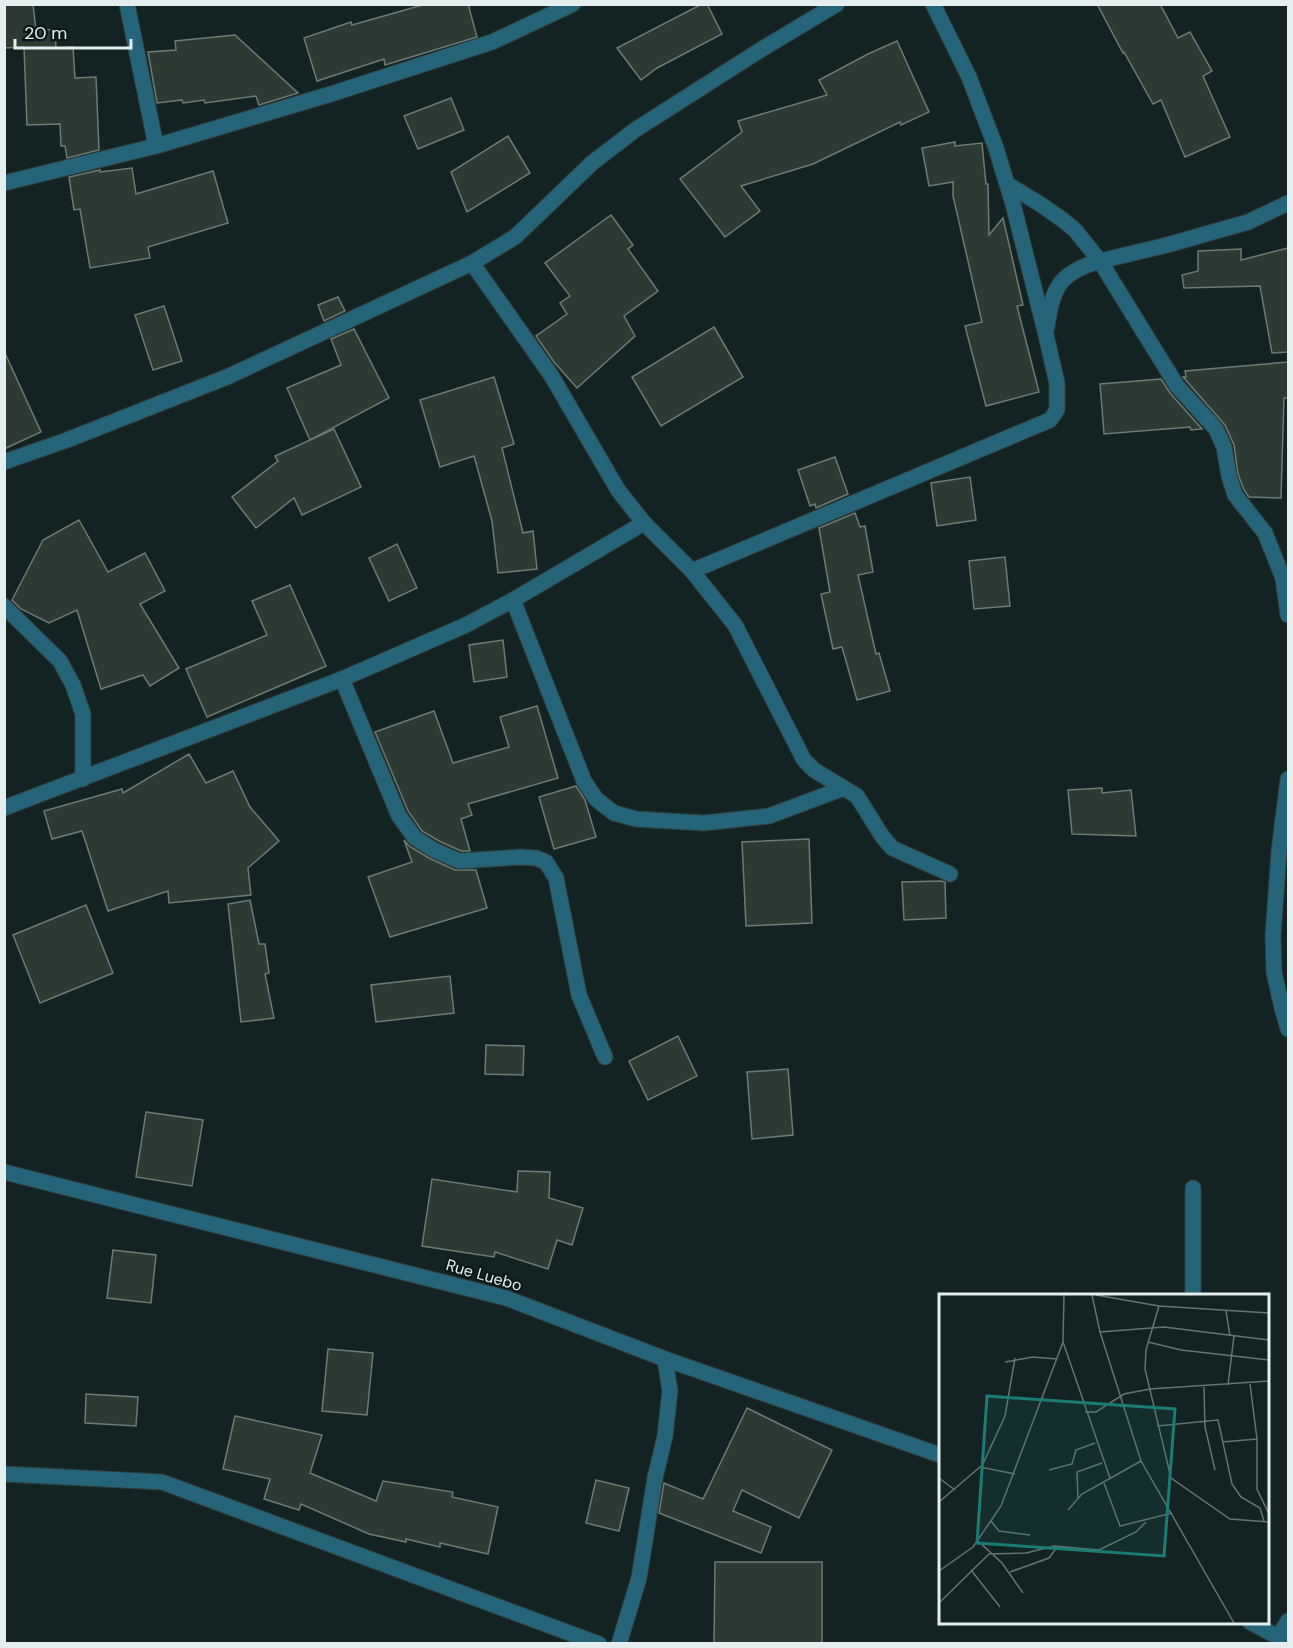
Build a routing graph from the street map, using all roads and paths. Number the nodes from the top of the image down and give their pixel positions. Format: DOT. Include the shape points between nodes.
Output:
graph roads {
  1 [pos="127,4"];
  2 [pos="573,4"];
  3 [pos="837,4"];
  4 [pos="933,4"];
  5 [pos="156,146"];
  6 [pos="4,183"];
  7 [pos="1007,184"];
  8 [pos="1288,203"];
  9 [pos="1100,261"];
  10 [pos="472,263"];
  11 [pos="1046,335"];
  12 [pos="4,462"];
  13 [pos="644,523"];
  14 [pos="692,571"];
  15 [pos="513,600"];
  16 [pos="4,606"];
  17 [pos="1288,615"];
  18 [pos="342,679"];
  19 [pos="1288,778"];
  20 [pos="82,779"];
  21 [pos="844,788"];
  22 [pos="4,808"];
  23 [pos="950,874"];
  24 [pos="1273,936"];
  25 [pos="1288,940"];
  26 [pos="1288,1029"];
  27 [pos="606,1058"];
  28 [pos="4,1172"];
  29 [pos="1193,1188"];
  30 [pos="1193,1294"];
  31 [pos="665,1359"];
  32 [pos="939,1455"];
  33 [pos="4,1474"];
  34 [pos="1288,1621"];
  35 [pos="1252,1624"];
  36 [pos="1282,1640"];
  37 [pos="600,1644"];
  38 [pos="620,1644"];
  1 -- 5 [label="street"];
  2 -- 5 [label="street" via="492,42"];
  3 -- 10 [label="street" via="635,130 592,163 515,237"];
  4 -- 7 [label="street" via="969,77"];
  5 -- 6 [label="street"];
  7 -- 9 [label="street" via="1063,220"];
  7 -- 11 [label="street"];
  8 -- 9 [label="street" via="1248,222"];
  9 -- 11 [label="street" via="1074,270 1065,278 1053,296"];
  9 -- 17 [label="street" via="1177,386 1216,429 1235,495 1265,533 1283,578"];
  10 -- 12 [label="street" via="227,376"];
  10 -- 13 [label="street" via="551,375 618,490"];
  11 -- 14 [label="street" via="1058,400 1050,420"];
  13 -- 14 [label="street"];
  13 -- 15 [label="street"];
  14 -- 21 [label="street" via="735,625 804,760"];
  15 -- 18 [label="street"];
  15 -- 21 [label="street" via="584,781 596,799 614,813 636,819 704,823 769,816"];
  16 -- 20 [label="street" via="60,661 74,685 82,714"];
  18 -- 20 [label="street"];
  18 -- 27 [label="street" via="399,816 415,838 459,861 520,857 546,862 556,878 579,995"];
  19 -- 24 [label="street"];
  20 -- 22 [label="street"];
  21 -- 23 [label="street" via="857,796 892,848"];
  24 -- 25 [label="street"];
  24 -- 26 [label="street" via="1274,972"];
  28 -- 31 [label="street, Rue Luebo" via="506,1298"];
  29 -- 30 [label="street"];
  31 -- 32 [label="street, Rue Luebo"];
  31 -- 38 [label="street" via="670,1391 665,1436 639,1578"];
  33 -- 37 [label="street" via="162,1482"];
  34 -- 36 [label="street"];
  35 -- 36 [label="street"];
}
